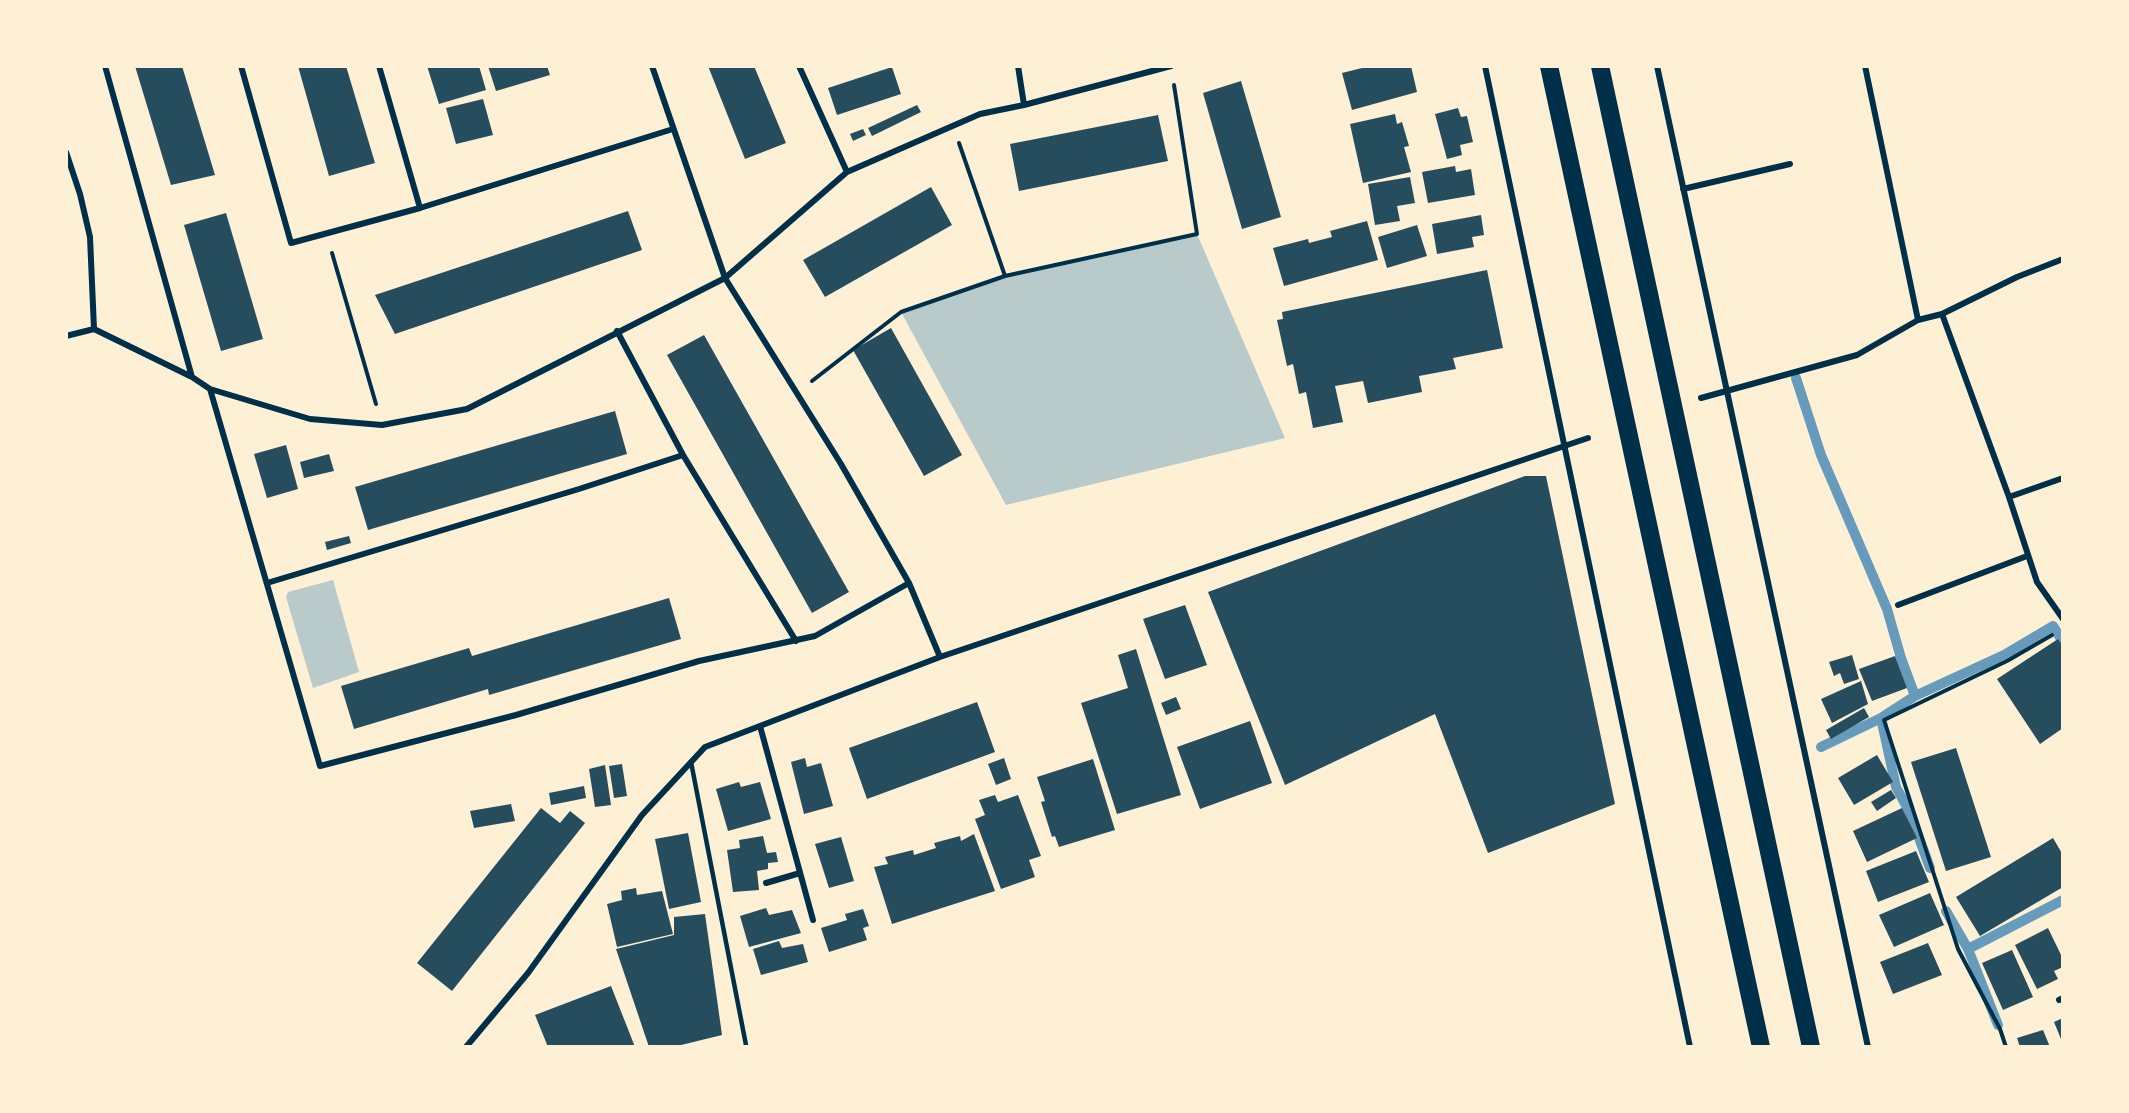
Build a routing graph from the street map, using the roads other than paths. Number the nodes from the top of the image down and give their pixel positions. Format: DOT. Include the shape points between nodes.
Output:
graph roads {
  1 [pos="105,66"];
  2 [pos="241,66"];
  3 [pos="379,66"];
  4 [pos="652,66"];
  5 [pos="799,66"];
  6 [pos="1018,66"];
  7 [pos="1171,66"];
  8 [pos="1485,66"];
  9 [pos="1549,66"];
  10 [pos="1600,66"];
  11 [pos="1657,66"];
  12 [pos="1865,66"];
  13 [pos="1024,105"];
  14 [pos="674,129"];
  15 [pos="66,152"];
  16 [pos="1790,164"];
  17 [pos="847,172"];
  18 [pos="1683,189"];
  19 [pos="420,208"];
  20 [pos="2063,259"];
  21 [pos="725,278"];
  22 [pos="1942,314"];
  23 [pos="1918,320"];
  24 [pos="94,329"];
  25 [pos="617,331"];
  26 [pos="66,336"];
  27 [pos="192,377"];
  28 [pos="210,389"];
  29 [pos="1728,392"];
  30 [pos="1701,398"];
  31 [pos="1588,438"];
  32 [pos="1564,447"];
  33 [pos="683,455"];
  34 [pos="2063,478"];
  35 [pos="2009,497"];
  36 [pos="2027,556"];
  37 [pos="267,583"];
  38 [pos="909,583"];
  39 [pos="1898,605"];
  40 [pos="2063,619"];
  41 [pos="796,641"];
  42 [pos="940,657"];
  43 [pos="760,726"];
  44 [pos="691,762"];
  45 [pos="800,873"];
  46 [pos="766,883"];
  47 [pos="813,920"];
  48 [pos="472,1039"];
  49 [pos="746,1045"];
  50 [pos="466,1047"];
  51 [pos="477,1047"];
  52 [pos="1690,1047"];
  53 [pos="1761,1047"];
  54 [pos="1811,1047"];
  55 [pos="1868,1047"];
  1 -- 27 [label="street"];
  2 -- 19 [label="street" via="291,243"];
  3 -- 19 [label="street"];
  4 -- 14 [label="street"];
  5 -- 17 [label="street"];
  6 -- 13 [label="street"];
  7 -- 13 [label="street"];
  8 -- 32 [label="street"];
  9 -- 53 [label="highway"];
  10 -- 54 [label="highway"];
  11 -- 18 [label="street"];
  12 -- 23 [label="street"];
  13 -- 17 [label="street" via="980,114"];
  14 -- 19 [label="street"];
  14 -- 21 [label="street"];
  15 -- 24 [label="street" via="90,237"];
  16 -- 18 [label="street"];
  17 -- 21 [label="street"];
  18 -- 29 [label="street"];
  20 -- 22 [label="street"];
  21 -- 25 [label="street"];
  21 -- 38 [label="street" via="841,464"];
  22 -- 23 [label="street"];
  22 -- 35 [label="street"];
  23 -- 29 [label="street" via="1857,355"];
  24 -- 26 [label="street"];
  24 -- 27 [label="street"];
  25 -- 28 [label="street" via="467,409 382,425 310,419"];
  25 -- 33 [label="street"];
  27 -- 28 [label="street"];
  28 -- 37 [label="street"];
  29 -- 30 [label="street"];
  29 -- 55 [label="street"];
  31 -- 32 [label="street"];
  32 -- 42 [label="street"];
  32 -- 52 [label="street"];
  33 -- 37 [label="street"];
  33 -- 41 [label="street"];
  34 -- 35 [label="street"];
  35 -- 36 [label="street"];
  36 -- 39 [label="street"];
  36 -- 40 [label="street" via="2037,582"];
  37 -- 41 [label="street" via="320,766 516,716 699,661"];
  38 -- 41 [label="street" via="815,636"];
  38 -- 42 [label="street"];
  42 -- 43 [label="street"];
  43 -- 44 [label="street" via="705,747"];
  43 -- 45 [label="street"];
  44 -- 48 [label="street" via="642,815 528,973"];
  44 -- 49 [label="lane"];
  45 -- 46 [label="street"];
  45 -- 47 [label="street"];
  48 -- 50 [label="street"];
  48 -- 51 [label="lane"];
}
